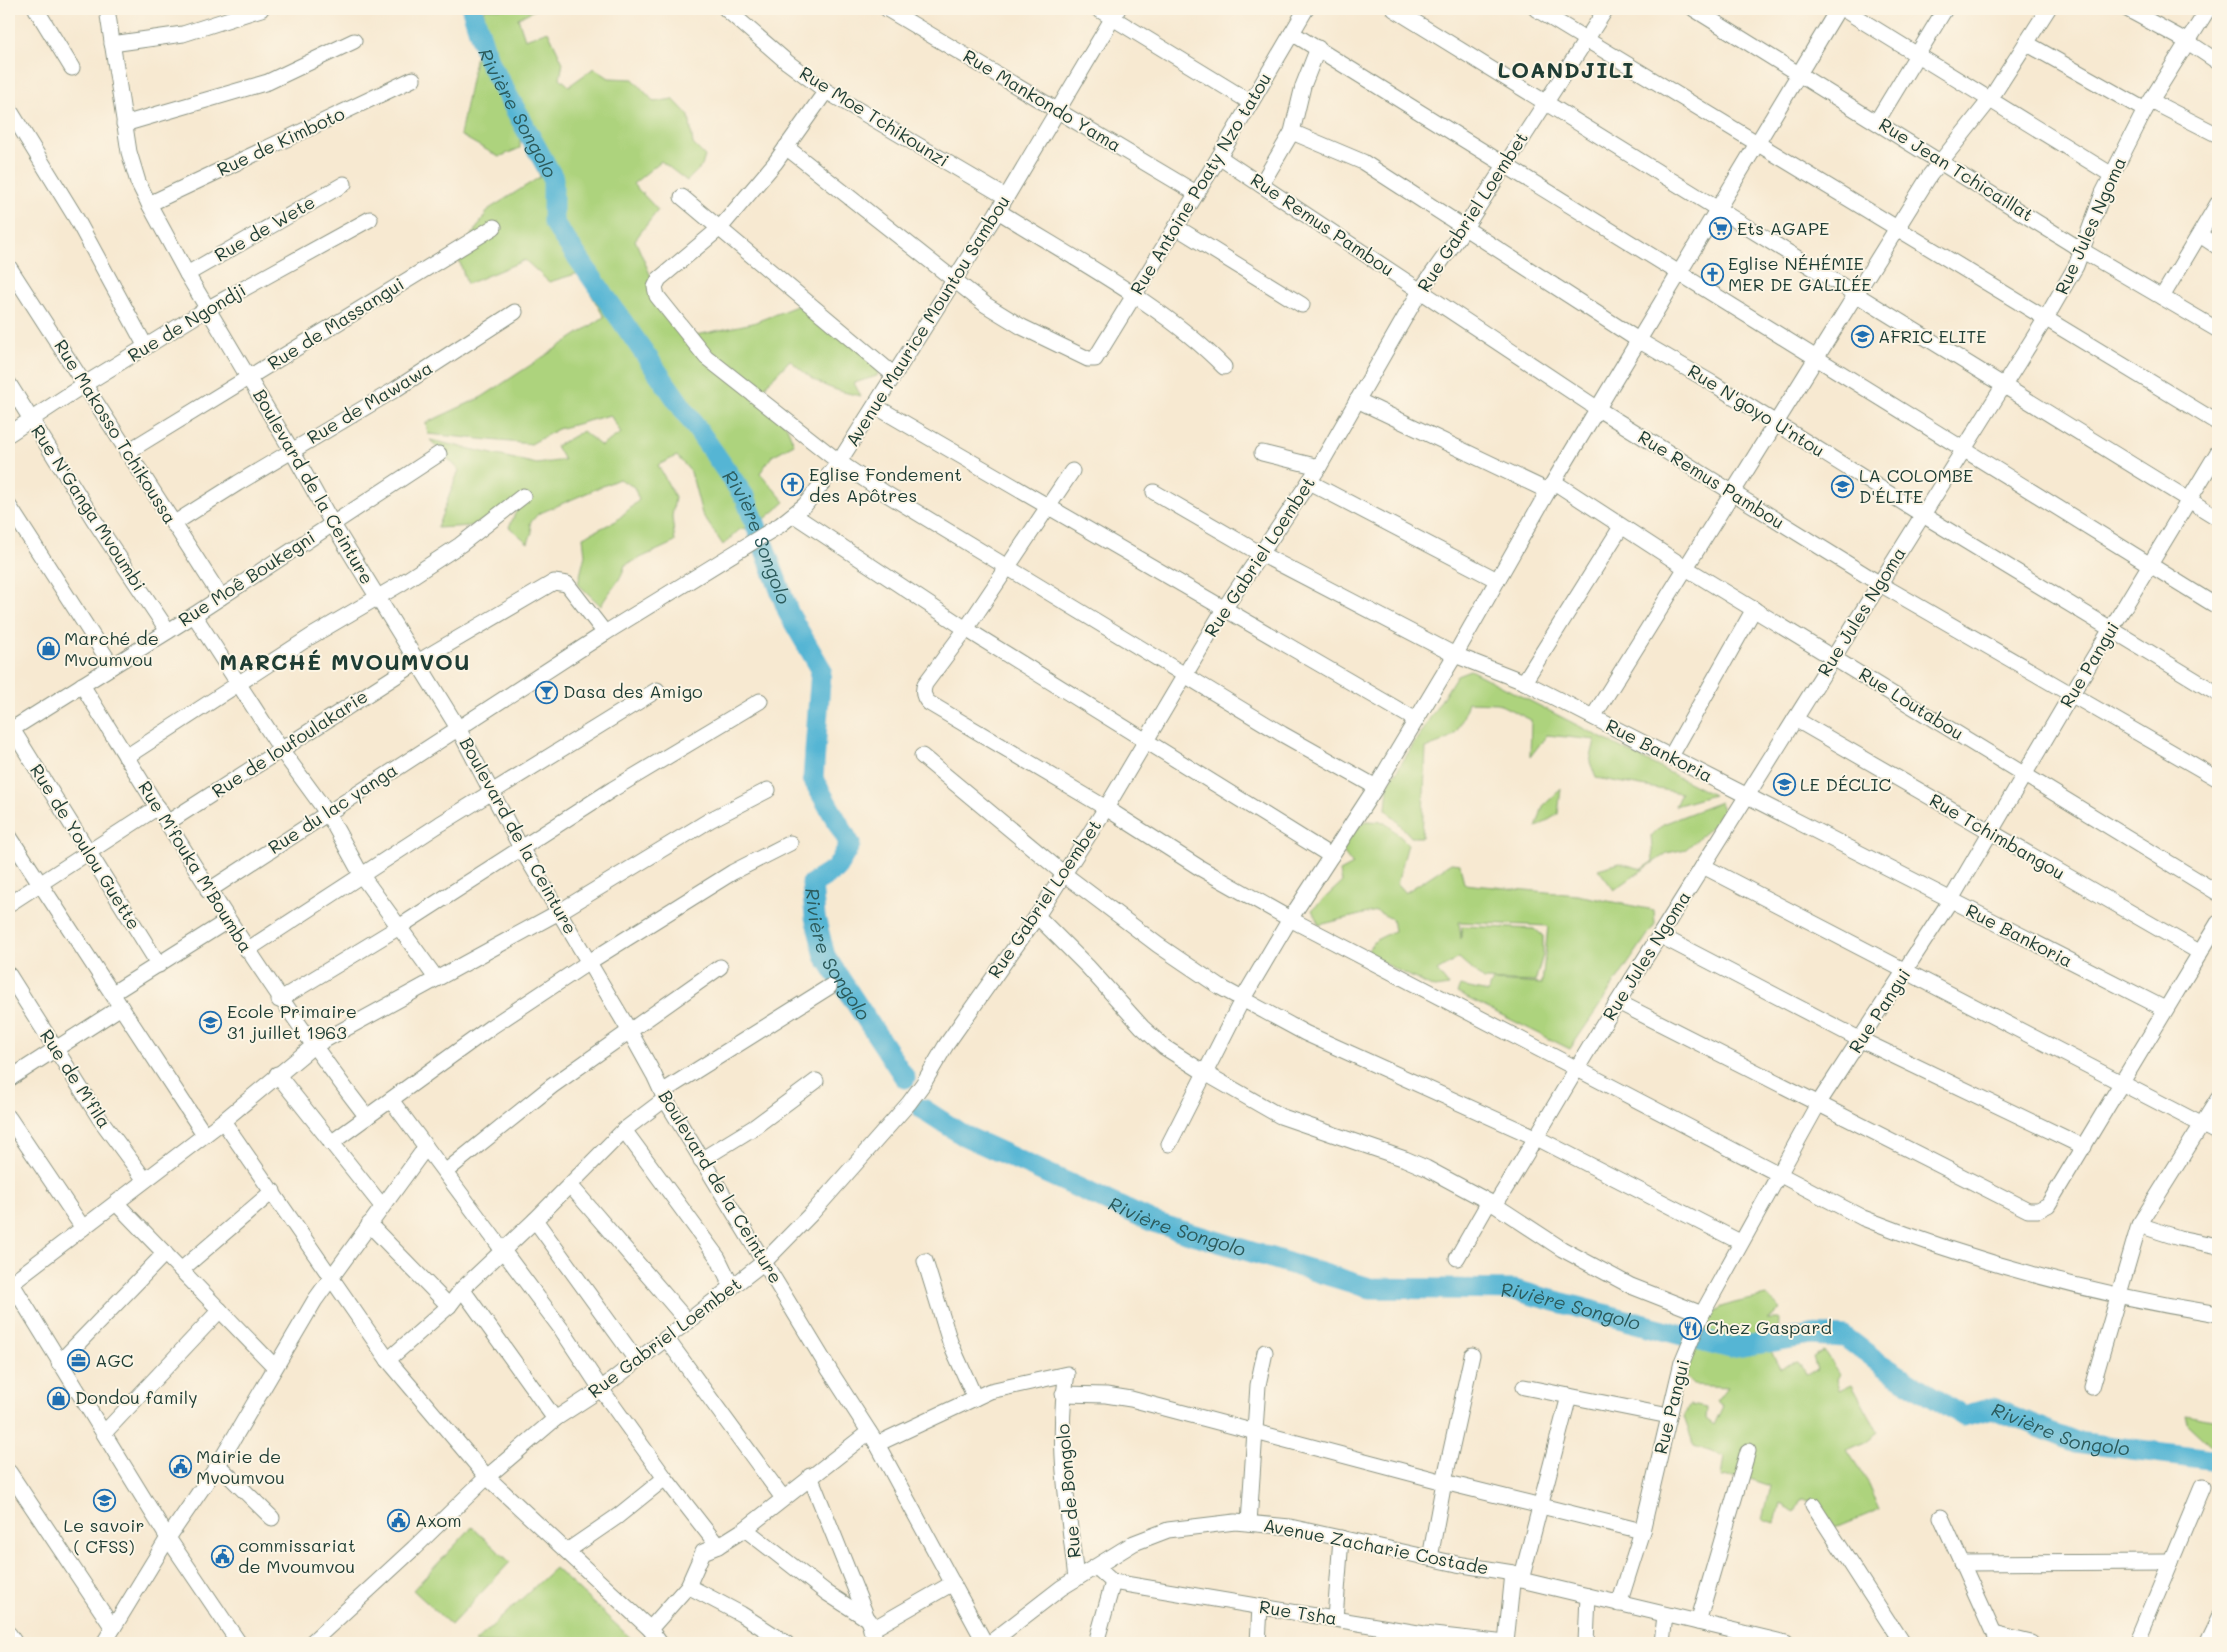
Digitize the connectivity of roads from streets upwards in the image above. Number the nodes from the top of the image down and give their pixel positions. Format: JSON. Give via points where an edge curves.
{"nodes":[{"id":1,"x":36,"y":9,"type":"edge"},
{"id":2,"x":107,"y":9,"type":"edge"},
{"id":3,"x":260,"y":9,"type":"edge"},
{"id":4,"x":726,"y":9,"type":"edge"},
{"id":5,"x":888,"y":9,"type":"edge"},
{"id":6,"x":1098,"y":9,"type":"edge"},
{"id":7,"x":1306,"y":9,"type":"edge"},
{"id":8,"x":1394,"y":9,"type":"edge"},
{"id":9,"x":1536,"y":9,"type":"edge"},
{"id":10,"x":1606,"y":9,"type":"edge"},
{"id":11,"x":1694,"y":9,"type":"edge"},
{"id":12,"x":1838,"y":9,"type":"edge"},
{"id":13,"x":1843,"y":9,"type":"edge"},
{"id":14,"x":1945,"y":9,"type":"edge"},
{"id":15,"x":2048,"y":9,"type":"edge"},
{"id":16,"x":2127,"y":9,"type":"edge"},
{"id":17,"x":2208,"y":9,"type":"edge"},
{"id":18,"x":1115,"y":13,"type":"edge"},
{"id":19,"x":1292,"y":33,"type":"junction"},
{"id":20,"x":1586,"y":39,"type":"junction"},
{"id":21,"x":354,"y":41,"type":"dead end"},
{"id":22,"x":2188,"y":42,"type":"junction"},
{"id":23,"x":2026,"y":43,"type":"junction"},
{"id":24,"x":112,"y":44,"type":"junction"},
{"id":25,"x":1318,"y":48,"type":"junction"},
{"id":26,"x":1917,"y":54,"type":"junction"},
{"id":27,"x":2218,"y":62,"type":"edge"},
{"id":28,"x":72,"y":68,"type":"dead end"},
{"id":29,"x":1798,"y":74,"type":"junction"},
{"id":30,"x":413,"y":79,"type":"dead end"},
{"id":31,"x":826,"y":91,"type":"junction"},
{"id":32,"x":1989,"y":101,"type":"junction"},
{"id":33,"x":1250,"y":102,"type":"junction"},
{"id":34,"x":1544,"y":103,"type":"junction"},
{"id":35,"x":2148,"y":106,"type":"junction"},
{"id":36,"x":9,"y":108,"type":"edge"},
{"id":37,"x":1057,"y":109,"type":"junction"},
{"id":38,"x":1877,"y":121,"type":"junction"},
{"id":39,"x":124,"y":124,"type":"junction"},
{"id":40,"x":1292,"y":132,"type":"junction"},
{"id":41,"x":2218,"y":135,"type":"edge"},
{"id":42,"x":1758,"y":142,"type":"junction"},
{"id":43,"x":786,"y":147,"type":"junction"},
{"id":44,"x":1219,"y":157,"type":"junction"},
{"id":45,"x":1942,"y":161,"type":"junction"},
{"id":46,"x":1504,"y":165,"type":"junction"},
{"id":47,"x":2112,"y":175,"type":"junction"},
{"id":48,"x":344,"y":184,"type":"dead end"},
{"id":49,"x":1262,"y":185,"type":"junction"},
{"id":50,"x":1196,"y":193,"type":"junction"},
{"id":51,"x":682,"y":197,"type":"dead end"},
{"id":52,"x":1006,"y":197,"type":"junction"},
{"id":53,"x":2218,"y":203,"type":"edge"},
{"id":54,"x":149,"y":204,"type":"junction"},
{"id":55,"x":1717,"y":210,"type":"junction"},
{"id":56,"x":998,"y":211,"type":"junction"},
{"id":57,"x":370,"y":219,"type":"dead end"},
{"id":58,"x":494,"y":227,"type":"dead end"},
{"id":59,"x":1176,"y":227,"type":"junction"},
{"id":60,"x":720,"y":228,"type":"junction"},
{"id":61,"x":1897,"y":228,"type":"junction"},
{"id":62,"x":1464,"y":229,"type":"junction"},
{"id":63,"x":2200,"y":236,"type":"junction"},
{"id":64,"x":2218,"y":247,"type":"edge"},
{"id":65,"x":2083,"y":251,"type":"junction"},
{"id":66,"x":9,"y":267,"type":"edge"},
{"id":67,"x":1679,"y":273,"type":"junction"},
{"id":68,"x":187,"y":274,"type":"junction"},
{"id":69,"x":955,"y":279,"type":"junction"},
{"id":70,"x":1420,"y":291,"type":"junction"},
{"id":71,"x":1855,"y":294,"type":"junction"},
{"id":72,"x":1134,"y":296,"type":"junction"},
{"id":73,"x":2162,"y":297,"type":"junction"},
{"id":74,"x":1302,"y":305,"type":"dead end"},
{"id":75,"x":207,"y":309,"type":"junction"},
{"id":76,"x":515,"y":312,"type":"dead end"},
{"id":77,"x":2046,"y":318,"type":"junction"},
{"id":78,"x":2218,"y":330,"type":"edge"},
{"id":79,"x":1638,"y":340,"type":"junction"},
{"id":80,"x":146,"y":347,"type":"junction"},
{"id":81,"x":1815,"y":358,"type":"junction"},
{"id":82,"x":1224,"y":367,"type":"dead end"},
{"id":83,"x":894,"y":375,"type":"junction"},
{"id":84,"x":249,"y":377,"type":"junction"},
{"id":85,"x":9,"y":384,"type":"edge"},
{"id":86,"x":84,"y":384,"type":"junction"},
{"id":87,"x":2004,"y":384,"type":"junction"},
{"id":88,"x":1357,"y":400,"type":"junction"},
{"id":89,"x":875,"y":406,"type":"junction"},
{"id":90,"x":1598,"y":409,"type":"junction"},
{"id":91,"x":32,"y":419,"type":"junction"},
{"id":92,"x":2218,"y":423,"type":"edge"},
{"id":93,"x":1774,"y":424,"type":"junction"},
{"id":94,"x":9,"y":434,"type":"edge"},
{"id":95,"x":1963,"y":450,"type":"junction"},
{"id":96,"x":292,"y":451,"type":"junction"},
{"id":97,"x":127,"y":452,"type":"junction"},
{"id":98,"x":2218,"y":452,"type":"edge"},
{"id":99,"x":1262,"y":453,"type":"dead end"},
{"id":100,"x":439,"y":454,"type":"dead end"},
{"id":101,"x":840,"y":462,"type":"junction"},
{"id":102,"x":1319,"y":467,"type":"junction"},
{"id":103,"x":1072,"y":471,"type":"dead end"},
{"id":104,"x":1310,"y":482,"type":"junction"},
{"id":105,"x":1551,"y":486,"type":"junction"},
{"id":106,"x":1154,"y":492,"type":"dead end"},
{"id":107,"x":1733,"y":493,"type":"junction"},
{"id":108,"x":523,"y":496,"type":"dead end"},
{"id":109,"x":2190,"y":500,"type":"junction"},
{"id":110,"x":9,"y":506,"type":"edge"},
{"id":111,"x":1047,"y":507,"type":"junction"},
{"id":112,"x":794,"y":515,"type":"junction"},
{"id":113,"x":1923,"y":515,"type":"junction"},
{"id":114,"x":2218,"y":518,"type":"edge"},
{"id":115,"x":332,"y":523,"type":"junction"},
{"id":116,"x":173,"y":524,"type":"junction"},
{"id":117,"x":1620,"y":527,"type":"junction"},
{"id":118,"x":1261,"y":554,"type":"junction"},
{"id":119,"x":1007,"y":565,"type":"junction"},
{"id":120,"x":2150,"y":566,"type":"junction"},
{"id":121,"x":1686,"y":568,"type":"junction"},
{"id":122,"x":1497,"y":580,"type":"junction"},
{"id":123,"x":1880,"y":584,"type":"junction"},
{"id":124,"x":376,"y":596,"type":"junction"},
{"id":125,"x":221,"y":597,"type":"junction"},
{"id":126,"x":2218,"y":607,"type":"edge"},
{"id":127,"x":1224,"y":609,"type":"junction"},
{"id":128,"x":1754,"y":609,"type":"junction"},
{"id":129,"x":194,"y":615,"type":"junction"},
{"id":130,"x":966,"y":629,"type":"junction"},
{"id":131,"x":2111,"y":629,"type":"junction"},
{"id":132,"x":168,"y":631,"type":"junction"},
{"id":133,"x":605,"y":633,"type":"junction"},
{"id":134,"x":1455,"y":655,"type":"junction"},
{"id":135,"x":1833,"y":656,"type":"junction"},
{"id":136,"x":416,"y":663,"type":"junction"},
{"id":137,"x":112,"y":666,"type":"junction"},
{"id":138,"x":1185,"y":674,"type":"junction"},
{"id":139,"x":1524,"y":682,"type":"junction"},
{"id":140,"x":240,"y":684,"type":"junction"},
{"id":141,"x":82,"y":685,"type":"junction"},
{"id":142,"x":657,"y":690,"type":"dead end"},
{"id":143,"x":2218,"y":694,"type":"edge"},
{"id":144,"x":2071,"y":695,"type":"junction"},
{"id":145,"x":760,"y":701,"type":"dead end"},
{"id":146,"x":1593,"y":717,"type":"junction"},
{"id":147,"x":1416,"y":720,"type":"junction"},
{"id":148,"x":1795,"y":720,"type":"junction"},
{"id":149,"x":458,"y":728,"type":"junction"},
{"id":150,"x":10,"y":730,"type":"edge"},
{"id":151,"x":1146,"y":739,"type":"junction"},
{"id":152,"x":282,"y":751,"type":"junction"},
{"id":153,"x":922,"y":756,"type":"dead end"},
{"id":154,"x":1671,"y":756,"type":"junction"},
{"id":155,"x":126,"y":757,"type":"junction"},
{"id":156,"x":2024,"y":774,"type":"junction"},
{"id":157,"x":2218,"y":779,"type":"edge"},
{"id":158,"x":1376,"y":787,"type":"junction"},
{"id":159,"x":768,"y":790,"type":"dead end"},
{"id":160,"x":491,"y":794,"type":"junction"},
{"id":161,"x":1747,"y":797,"type":"junction"},
{"id":162,"x":158,"y":807,"type":"junction"},
{"id":163,"x":1106,"y":808,"type":"junction"},
{"id":164,"x":328,"y":814,"type":"junction"},
{"id":165,"x":167,"y":823,"type":"junction"},
{"id":166,"x":1990,"y":833,"type":"junction"},
{"id":167,"x":9,"y":836,"type":"edge"},
{"id":168,"x":790,"y":843,"type":"dead end"},
{"id":169,"x":521,"y":848,"type":"junction"},
{"id":170,"x":90,"y":852,"type":"junction"},
{"id":171,"x":1331,"y":856,"type":"junction"},
{"id":172,"x":1703,"y":866,"type":"junction"},
{"id":173,"x":1064,"y":874,"type":"junction"},
{"id":174,"x":362,"y":876,"type":"junction"},
{"id":175,"x":41,"y":884,"type":"junction"},
{"id":176,"x":208,"y":890,"type":"junction"},
{"id":177,"x":2218,"y":893,"type":"edge"},
{"id":178,"x":1950,"y":900,"type":"junction"},
{"id":179,"x":9,"y":904,"type":"edge"},
{"id":180,"x":559,"y":912,"type":"junction"},
{"id":181,"x":1037,"y":916,"type":"junction"},
{"id":182,"x":1290,"y":920,"type":"junction"},
{"id":183,"x":227,"y":921,"type":"junction"},
{"id":184,"x":2218,"y":923,"type":"edge"},
{"id":185,"x":399,"y":927,"type":"junction"},
{"id":186,"x":1661,"y":936,"type":"junction"},
{"id":187,"x":247,"y":950,"type":"junction"},
{"id":188,"x":2199,"y":952,"type":"junction"},
{"id":189,"x":589,"y":962,"type":"junction"},
{"id":190,"x":159,"y":965,"type":"junction"},
{"id":191,"x":720,"y":967,"type":"dead end"},
{"id":192,"x":1906,"y":971,"type":"junction"},
{"id":193,"x":9,"y":975,"type":"edge"},
{"id":194,"x":436,"y":978,"type":"junction"},
{"id":195,"x":829,"y":987,"type":"dead end"},
{"id":196,"x":113,"y":993,"type":"junction"},
{"id":197,"x":280,"y":1000,"type":"junction"},
{"id":198,"x":1242,"y":1000,"type":"junction"},
{"id":199,"x":1618,"y":1002,"type":"junction"},
{"id":200,"x":121,"y":1007,"type":"junction"},
{"id":201,"x":2165,"y":1009,"type":"junction"},
{"id":202,"x":629,"y":1030,"type":"junction"},
{"id":203,"x":1861,"y":1040,"type":"junction"},
{"id":204,"x":312,"y":1046,"type":"junction"},
{"id":205,"x":55,"y":1050,"type":"junction"},
{"id":206,"x":1576,"y":1070,"type":"junction"},
{"id":207,"x":1205,"y":1073,"type":"junction"},
{"id":208,"x":277,"y":1074,"type":"junction"},
{"id":209,"x":9,"y":1079,"type":"edge"},
{"id":210,"x":816,"y":1081,"type":"dead end"},
{"id":211,"x":2121,"y":1081,"type":"junction"},
{"id":212,"x":663,"y":1096,"type":"junction"},
{"id":213,"x":2218,"y":1099,"type":"edge"},
{"id":214,"x":392,"y":1100,"type":"junction"},
{"id":215,"x":1818,"y":1104,"type":"junction"},
{"id":216,"x":367,"y":1117,"type":"junction"},
{"id":217,"x":9,"y":1118,"type":"edge"},
{"id":218,"x":223,"y":1121,"type":"junction"},
{"id":219,"x":2202,"y":1124,"type":"junction"},
{"id":220,"x":624,"y":1130,"type":"junction"},
{"id":221,"x":2218,"y":1133,"type":"edge"},
{"id":222,"x":204,"y":1134,"type":"junction"},
{"id":223,"x":1537,"y":1138,"type":"junction"},
{"id":224,"x":331,"y":1143,"type":"junction"},
{"id":225,"x":1169,"y":1144,"type":"dead end"},
{"id":226,"x":426,"y":1147,"type":"junction"},
{"id":227,"x":2084,"y":1147,"type":"junction"},
{"id":228,"x":701,"y":1160,"type":"junction"},
{"id":229,"x":444,"y":1172,"type":"junction"},
{"id":230,"x":1778,"y":1174,"type":"junction"},
{"id":231,"x":144,"y":1180,"type":"junction"},
{"id":232,"x":570,"y":1185,"type":"junction"},
{"id":233,"x":273,"y":1191,"type":"junction"},
{"id":234,"x":116,"y":1203,"type":"junction"},
{"id":235,"x":1492,"y":1203,"type":"junction"},
{"id":236,"x":382,"y":1206,"type":"junction"},
{"id":237,"x":535,"y":1220,"type":"junction"},
{"id":238,"x":369,"y":1224,"type":"junction"},
{"id":239,"x":2139,"y":1225,"type":"junction"},
{"id":240,"x":83,"y":1228,"type":"junction"},
{"id":241,"x":1740,"y":1242,"type":"junction"},
{"id":242,"x":2218,"y":1246,"type":"edge"},
{"id":243,"x":501,"y":1250,"type":"junction"},
{"id":244,"x":165,"y":1253,"type":"junction"},
{"id":245,"x":1457,"y":1258,"type":"dead end"},
{"id":246,"x":925,"y":1261,"type":"dead end"},
{"id":247,"x":764,"y":1262,"type":"junction"},
{"id":248,"x":181,"y":1270,"type":"junction"},
{"id":249,"x":331,"y":1277,"type":"junction"},
{"id":250,"x":10,"y":1281,"type":"edge"},
{"id":251,"x":732,"y":1287,"type":"junction"},
{"id":252,"x":462,"y":1289,"type":"junction"},
{"id":253,"x":2120,"y":1294,"type":"junction"},
{"id":254,"x":449,"y":1306,"type":"junction"},
{"id":255,"x":220,"y":1310,"type":"junction"},
{"id":256,"x":2218,"y":1314,"type":"edge"},
{"id":257,"x":1699,"y":1320,"type":"junction"},
{"id":258,"x":688,"y":1322,"type":"junction"},
{"id":259,"x":666,"y":1338,"type":"junction"},
{"id":260,"x":1265,"y":1352,"type":"dead end"},
{"id":261,"x":1472,"y":1355,"type":"dead end"},
{"id":262,"x":388,"y":1360,"type":"junction"},
{"id":263,"x":637,"y":1361,"type":"junction"},
{"id":264,"x":60,"y":1363,"type":"junction"},
{"id":265,"x":275,"y":1367,"type":"junction"},
{"id":266,"x":1524,"y":1387,"type":"dead end"},
{"id":267,"x":2092,"y":1387,"type":"dead end"},
{"id":268,"x":601,"y":1389,"type":"junction"},
{"id":269,"x":1063,"y":1394,"type":"junction"},
{"id":270,"x":1568,"y":1396,"type":"junction"},
{"id":271,"x":976,"y":1398,"type":"junction"},
{"id":272,"x":1669,"y":1416,"type":"junction"},
{"id":273,"x":555,"y":1419,"type":"junction"},
{"id":274,"x":1256,"y":1432,"type":"junction"},
{"id":275,"x":104,"y":1433,"type":"junction"},
{"id":276,"x":873,"y":1438,"type":"junction"},
{"id":277,"x":1748,"y":1450,"type":"dead end"},
{"id":278,"x":218,"y":1465,"type":"junction"},
{"id":279,"x":9,"y":1472,"type":"edge"},
{"id":280,"x":810,"y":1476,"type":"junction"},
{"id":281,"x":487,"y":1477,"type":"junction"},
{"id":282,"x":665,"y":1478,"type":"junction"},
{"id":283,"x":1444,"y":1482,"type":"junction"},
{"id":284,"x":2202,"y":1487,"type":"dead end"},
{"id":285,"x":783,"y":1498,"type":"junction"},
{"id":286,"x":1540,"y":1505,"type":"junction"},
{"id":287,"x":1813,"y":1505,"type":"dead end"},
{"id":288,"x":1941,"y":1516,"type":"dead end"},
{"id":289,"x":272,"y":1518,"type":"dead end"},
{"id":290,"x":1249,"y":1523,"type":"junction"},
{"id":291,"x":745,"y":1529,"type":"junction"},
{"id":292,"x":1642,"y":1531,"type":"junction"},
{"id":293,"x":168,"y":1538,"type":"junction"},
{"id":294,"x":1341,"y":1538,"type":"junction"},
{"id":295,"x":718,"y":1546,"type":"junction"},
{"id":296,"x":567,"y":1551,"type":"junction"},
{"id":297,"x":1430,"y":1558,"type":"junction"},
{"id":298,"x":2171,"y":1562,"type":"junction"},
{"id":299,"x":1961,"y":1563,"type":"junction"},
{"id":300,"x":1096,"y":1567,"type":"junction"},
{"id":301,"x":1517,"y":1576,"type":"junction"},
{"id":302,"x":1076,"y":1579,"type":"junction"},
{"id":303,"x":1113,"y":1582,"type":"junction"},
{"id":304,"x":953,"y":1583,"type":"junction"},
{"id":305,"x":688,"y":1586,"type":"junction"},
{"id":306,"x":1588,"y":1596,"type":"junction"},
{"id":307,"x":1619,"y":1604,"type":"junction"},
{"id":308,"x":1260,"y":1607,"type":"junction"},
{"id":309,"x":1665,"y":1615,"type":"junction"},
{"id":310,"x":2218,"y":1618,"type":"edge"},
{"id":311,"x":1334,"y":1619,"type":"junction"},
{"id":312,"x":1698,"y":1622,"type":"junction"},
{"id":313,"x":113,"y":1628,"type":"junction"},
{"id":314,"x":650,"y":1630,"type":"junction"},
{"id":315,"x":872,"y":1631,"type":"edge"},
{"id":316,"x":9,"y":1634,"type":"edge"},
{"id":317,"x":1996,"y":1638,"type":"edge"},
{"id":318,"x":1424,"y":1639,"type":"edge"},
{"id":319,"x":15,"y":1643,"type":"edge"},
{"id":320,"x":104,"y":1643,"type":"edge"},
{"id":321,"x":240,"y":1643,"type":"edge"},
{"id":322,"x":311,"y":1643,"type":"edge"},
{"id":323,"x":660,"y":1643,"type":"edge"},
{"id":324,"x":786,"y":1643,"type":"edge"},
{"id":325,"x":985,"y":1643,"type":"edge"},
{"id":326,"x":990,"y":1643,"type":"edge"},
{"id":327,"x":1096,"y":1643,"type":"edge"},
{"id":328,"x":1258,"y":1643,"type":"edge"},
{"id":329,"x":1506,"y":1643,"type":"edge"},
{"id":330,"x":1586,"y":1643,"type":"edge"},
{"id":331,"x":1662,"y":1643,"type":"edge"},
{"id":332,"x":1786,"y":1643,"type":"edge"},
{"id":333,"x":1902,"y":1643,"type":"edge"},
{"id":334,"x":2031,"y":1643,"type":"edge"},
{"id":335,"x":2137,"y":1643,"type":"edge"},
{"id":336,"x":2206,"y":1643,"type":"edge"}],
"edges":[{"from":1,"to":28,"type":"street"},
{"from":2,"to":24,"type":"street","name":"Boulevard de la Ceinture"},
{"from":3,"to":24,"type":"street","via":[[183,34]]},
{"from":4,"to":31,"type":"street","name":"Rue Moe Tchikounzi","via":[[786,62]]},
{"from":5,"to":37,"type":"street","name":"Rue Mankondo Yama"},
{"from":6,"to":18,"type":"street"},
{"from":7,"to":19,"type":"street","name":"Rue Antoine Poaty Nzo tatou"},
{"from":8,"to":34,"type":"street"},
{"from":9,"to":20,"type":"street"},
{"from":10,"to":20,"type":"street","name":"Rue Gabriel Loembet"},
{"from":11,"to":29,"type":"street","name":"Rue Jean Tchicaillat"},
{"from":12,"to":29,"type":"street"},
{"from":13,"to":26,"type":"street"},
{"from":14,"to":26,"type":"street"},
{"from":15,"to":23,"type":"street"},
{"from":16,"to":22,"type":"street"},
{"from":17,"to":22,"type":"street","name":"Rue Jules Ngoma"},
{"from":18,"to":33,"type":"street"},
{"from":18,"to":37,"type":"street","name":"Avenue Maurice Mountou Sambou"},
{"from":19,"to":25,"type":"street"},
{"from":19,"to":33,"type":"street","name":"Rue Antoine Poaty Nzo tatou"},
{"from":20,"to":34,"type":"street","name":"Rue Gabriel Loembet"},
{"from":20,"to":42,"type":"street"},
{"from":21,"to":39,"type":"street","via":[[268,82]]},
{"from":22,"to":27,"type":"street"},
{"from":22,"to":35,"type":"street","name":"Rue Jules Ngoma"},
{"from":23,"to":32,"type":"street"},
{"from":23,"to":35,"type":"street"},
{"from":24,"to":39,"type":"street","name":"Boulevard de la Ceinture"},
{"from":25,"to":40,"type":"street","via":[[1303,86]]},
{"from":25,"to":46,"type":"street"},
{"from":26,"to":32,"type":"street"},
{"from":26,"to":38,"type":"street"},
{"from":29,"to":38,"type":"street","name":"Rue Jean Tchicaillat"},
{"from":29,"to":42,"type":"street"},
{"from":30,"to":54,"type":"street","name":"Rue de Kimboto"},
{"from":31,"to":43,"type":"street"},
{"from":31,"to":52,"type":"street","name":"Rue Moe Tchikounzi"},
{"from":32,"to":45,"type":"street"},
{"from":32,"to":47,"type":"street"},
{"from":33,"to":44,"type":"street","name":"Rue Antoine Poaty Nzo tatou"},
{"from":34,"to":46,"type":"street","name":"Rue Gabriel Loembet"},
{"from":34,"to":55,"type":"street"},
{"from":35,"to":41,"type":"street"},
{"from":35,"to":47,"type":"street","name":"Rue Jules Ngoma"},
{"from":36,"to":80,"type":"street","via":[[76,218]]},
{"from":37,"to":50,"type":"street","name":"Rue Mankondo Yama"},
{"from":37,"to":52,"type":"street","name":"Avenue Maurice Mountou Sambou"},
{"from":38,"to":45,"type":"street","name":"Rue Jean Tchicaillat"},
{"from":39,"to":54,"type":"street","name":"Boulevard de la Ceinture","via":[[138,182]]},
{"from":40,"to":49,"type":"street"},
{"from":40,"to":62,"type":"street","name":"Rue N'goyo U'ntou","via":[[1363,162]]},
{"from":42,"to":55,"type":"street"},
{"from":42,"to":61,"type":"street"},
{"from":43,"to":60,"type":"street"},
{"from":43,"to":69,"type":"street"},
{"from":44,"to":49,"type":"street","name":"Rue Remus Pambou"},
{"from":44,"to":50,"type":"street","name":"Rue Antoine Poaty Nzo tatou"},
{"from":45,"to":61,"type":"street"},
{"from":45,"to":65,"type":"street","name":"Rue Jean Tchicaillat"},
{"from":46,"to":62,"type":"street","name":"Rue Gabriel Loembet"},
{"from":46,"to":67,"type":"street"},
{"from":47,"to":65,"type":"street","name":"Rue Jules Ngoma"},
{"from":48,"to":68,"type":"street","name":"Rue de Wete"},
{"from":49,"to":70,"type":"street","name":"Rue Remus Pambou"},
{"from":50,"to":59,"type":"street","name":"Rue Antoine Poaty Nzo tatou"},
{"from":51,"to":60,"type":"street"},
{"from":52,"to":56,"type":"street","name":"Avenue Maurice Mountou Sambou"},
{"from":53,"to":63,"type":"street"},
{"from":54,"to":68,"type":"street","name":"Boulevard de la Ceinture"},
{"from":55,"to":67,"type":"street"},
{"from":55,"to":71,"type":"street"},
{"from":56,"to":69,"type":"street","name":"Avenue Maurice Mountou Sambou"},
{"from":56,"to":72,"type":"street"},
{"from":57,"to":75,"type":"street","name":"Rue de Ngondji"},
{"from":58,"to":84,"type":"street","name":"Rue de Massangui"},
{"from":59,"to":72,"type":"street","name":"Rue Antoine Poaty Nzo tatou"},
{"from":59,"to":74,"type":"street"},
{"from":60,"to":83,"type":"street"},
{"from":60,"to":101,"type":"street","via":[[659,279],[655,287],[657,296],[706,357]]},
{"from":61,"to":71,"type":"street"},
{"from":61,"to":77,"type":"street"},
{"from":62,"to":70,"type":"street","name":"Rue Gabriel Loembet"},
{"from":62,"to":79,"type":"street","name":"Rue N'goyo U'ntou"},
{"from":63,"to":64,"type":"street"},
{"from":63,"to":73,"type":"street"},
{"from":65,"to":73,"type":"street","name":"Rue Jean Tchicaillat"},
{"from":65,"to":77,"type":"street","name":"Rue Jules Ngoma"},
{"from":66,"to":86,"type":"street","name":"Rue Makosso Tchikoussa"},
{"from":67,"to":79,"type":"street"},
{"from":67,"to":81,"type":"street"},
{"from":68,"to":75,"type":"street","name":"Boulevard de la Ceinture"},
{"from":69,"to":72,"type":"street","name":"Rue Antoine Poaty Nzo tatou","via":[[986,305],[1022,327],[1088,359],[1095,359]]},
{"from":69,"to":83,"type":"street","name":"Avenue Maurice Mountou Sambou"},
{"from":70,"to":88,"type":"street","name":"Rue Gabriel Loembet"},
{"from":70,"to":90,"type":"street","name":"Rue Remus Pambou"},
{"from":71,"to":81,"type":"street"},
{"from":71,"to":87,"type":"street"},
{"from":72,"to":82,"type":"street","via":[[1204,347]]},
{"from":73,"to":78,"type":"street","name":"Rue Jean Tchicaillat"},
{"from":75,"to":80,"type":"street","name":"Rue de Ngondji"},
{"from":75,"to":84,"type":"street","name":"Boulevard de la Ceinture"},
{"from":76,"to":96,"type":"street","name":"Rue de Mawawa"},
{"from":77,"to":87,"type":"street","name":"Rue Jules Ngoma"},
{"from":77,"to":92,"type":"street"},
{"from":79,"to":90,"type":"street"},
{"from":79,"to":93,"type":"street","name":"Rue N'goyo U'ntou"},
{"from":80,"to":86,"type":"street","name":"Rue de Ngondji"},
{"from":81,"to":93,"type":"street"},
{"from":81,"to":95,"type":"street"},
{"from":83,"to":89,"type":"street","name":"Avenue Maurice Mountou Sambou"},
{"from":84,"to":96,"type":"street","name":"Boulevard de la Ceinture"},
{"from":84,"to":97,"type":"street","name":"Rue de Massangui"},
{"from":85,"to":91,"type":"street","name":"Rue N'Ganga Mvoumbi"},
{"from":86,"to":91,"type":"street","name":"Rue de Ngondji"},
{"from":86,"to":97,"type":"street","name":"Rue Makosso Tchikoussa"},
{"from":87,"to":95,"type":"street","name":"Rue Jules Ngoma"},
{"from":87,"to":109,"type":"street"},
{"from":88,"to":102,"type":"street","name":"Rue Gabriel Loembet"},
{"from":88,"to":105,"type":"street","name":"Rue Loutabou"},
{"from":89,"to":101,"type":"street","name":"Avenue Maurice Mountou Sambou"},
{"from":89,"to":111,"type":"street"},
{"from":90,"to":105,"type":"street"},
{"from":90,"to":107,"type":"street","name":"Rue Remus Pambou"},
{"from":91,"to":94,"type":"street","name":"Rue de Ngondji"},
{"from":91,"to":132,"type":"street","name":"Rue N'Ganga Mvoumbi"},
{"from":93,"to":107,"type":"street"},
{"from":93,"to":113,"type":"street","name":"Rue N'goyo U'ntou"},
{"from":95,"to":113,"type":"street","name":"Rue Jules Ngoma"},
{"from":95,"to":120,"type":"street"},
{"from":96,"to":115,"type":"street","name":"Boulevard de la Ceinture"},
{"from":96,"to":116,"type":"street","name":"Rue de Mawawa"},
{"from":97,"to":116,"type":"street","name":"Rue Makosso Tchikoussa"},
{"from":98,"to":109,"type":"street","name":"Rue Pangui"},
{"from":99,"to":102,"type":"street"},
{"from":100,"to":115,"type":"street","name":"Rue Moê Boukegni"},
{"from":101,"to":112,"type":"street","name":"Avenue Maurice Mountou Sambou","via":[[806,505]]},
{"from":101,"to":119,"type":"street","via":[[922,518]]},
{"from":102,"to":104,"type":"street","name":"Rue Gabriel Loembet"},
{"from":103,"to":111,"type":"street"},
{"from":104,"to":118,"type":"street","name":"Rue Gabriel Loembet"},
{"from":104,"to":122,"type":"street"},
{"from":105,"to":117,"type":"street","name":"Rue Loutabou"},
{"from":105,"to":122,"type":"street"},
{"from":106,"to":118,"type":"street","name":"Rue Bankoria"},
{"from":107,"to":121,"type":"street"},
{"from":107,"to":123,"type":"street","name":"Rue Remus Pambou"},
{"from":108,"to":124,"type":"street","via":[[460,544],[402,583]]},
{"from":109,"to":114,"type":"street"},
{"from":109,"to":120,"type":"street","name":"Rue Pangui"},
{"from":110,"to":137,"type":"street"},
{"from":111,"to":119,"type":"street"},
{"from":111,"to":127,"type":"street"},
{"from":112,"to":130,"type":"street"},
{"from":112,"to":133,"type":"street","name":"Avenue Maurice Mountou Sambou"},
{"from":113,"to":123,"type":"street","name":"Rue Jules Ngoma"},
{"from":113,"to":131,"type":"street","name":"Rue N'goyo U'ntou"},
{"from":115,"to":124,"type":"street","name":"Boulevard de la Ceinture"},
{"from":115,"to":125,"type":"street","name":"Rue Moê Boukegni"},
{"from":116,"to":125,"type":"street","name":"Rue Makosso Tchikoussa"},
{"from":117,"to":121,"type":"street","name":"Rue Loutabou"},
{"from":117,"to":139,"type":"street"},
{"from":118,"to":127,"type":"street","name":"Rue Gabriel Loembet"},
{"from":118,"to":134,"type":"street","name":"Rue Bankoria"},
{"from":119,"to":130,"type":"street"},
{"from":119,"to":138,"type":"street"},
{"from":120,"to":126,"type":"street"},
{"from":120,"to":131,"type":"street","name":"Rue Pangui"},
{"from":121,"to":128,"type":"street","name":"Rue Loutabou"},
{"from":121,"to":146,"type":"street"},
{"from":122,"to":134,"type":"street"},
{"from":123,"to":135,"type":"street","name":"Rue Jules Ngoma"},
{"from":123,"to":144,"type":"street","name":"Rue Remus Pambou"},
{"from":124,"to":136,"type":"street","name":"Boulevard de la Ceinture"},
{"from":124,"to":140,"type":"street"},
{"from":125,"to":129,"type":"street","name":"Rue Moê Boukegni"},
{"from":127,"to":138,"type":"street","name":"Rue Gabriel Loembet"},
{"from":127,"to":147,"type":"street"},
{"from":128,"to":135,"type":"street","name":"Rue Loutabou"},
{"from":128,"to":154,"type":"street"},
{"from":129,"to":132,"type":"street","name":"Rue Moê Boukegni"},
{"from":129,"to":140,"type":"street"},
{"from":130,"to":151,"type":"street"},
{"from":130,"to":163,"type":"street","via":[[926,684],[924,698]]},
{"from":131,"to":143,"type":"street","name":"Rue N'goyo U'ntou"},
{"from":131,"to":144,"type":"street","name":"Rue Pangui"},
{"from":132,"to":137,"type":"street","name":"Rue Moê Boukegni"},
{"from":133,"to":136,"type":"street","name":"Rue de loufoulakarie","via":[[567,584],[554,582]]},
{"from":133,"to":149,"type":"street","name":"Avenue Maurice Mountou Sambou"},
{"from":134,"to":139,"type":"street","name":"Rue Bankoria"},
{"from":134,"to":147,"type":"street"},
{"from":135,"to":148,"type":"street","name":"Rue Jules Ngoma"},
{"from":135,"to":156,"type":"street","name":"Rue Loutabou"},
{"from":136,"to":149,"type":"street","name":"Boulevard de la Ceinture"},
{"from":136,"to":152,"type":"street","name":"Rue de loufoulakarie"},
{"from":137,"to":141,"type":"street","name":"Rue Moê Boukegni"},
{"from":138,"to":151,"type":"street","name":"Rue Gabriel Loembet"},
{"from":138,"to":158,"type":"street"},
{"from":139,"to":146,"type":"street","name":"Rue Bankoria"},
{"from":140,"to":152,"type":"street"},
{"from":140,"to":155,"type":"street"},
{"from":141,"to":150,"type":"street","name":"Rue Moê Boukegni"},
{"from":141,"to":155,"type":"street","name":"Rue M'fouka M'Boumba"},
{"from":142,"to":160,"type":"street"},
{"from":144,"to":156,"type":"street","name":"Rue Pangui"},
{"from":144,"to":157,"type":"street","name":"Rue Remus Pambou"},
{"from":145,"to":169,"type":"street"},
{"from":146,"to":154,"type":"street","name":"Rue Bankoria"},
{"from":147,"to":158,"type":"street"},
{"from":148,"to":161,"type":"street","name":"Rue Jules Ngoma"},
{"from":148,"to":166,"type":"street","name":"Rue Tchimbangou"},
{"from":149,"to":160,"type":"street","name":"Boulevard de la Ceinture"},
{"from":149,"to":164,"type":"street","name":"Rue du lac yanga"},
{"from":150,"to":170,"type":"street","name":"Rue de Youlou Guette"},
{"from":151,"to":163,"type":"street","name":"Rue Gabriel Loembet"},
{"from":151,"to":171,"type":"street"},
{"from":152,"to":164,"type":"street"},
{"from":152,"to":165,"type":"street","name":"Rue de loufoulakarie"},
{"from":153,"to":173,"type":"street"},
{"from":154,"to":161,"type":"street","name":"Rue Bankoria"},
{"from":155,"to":162,"type":"street","name":"Rue M'fouka M'Boumba"},
{"from":156,"to":166,"type":"street","name":"Rue Pangui"},
{"from":156,"to":177,"type":"street","name":"Rue Loutabou"},
{"from":158,"to":171,"type":"street"},
{"from":159,"to":180,"type":"street","via":[[710,820]]},
{"from":160,"to":169,"type":"street","name":"Boulevard de la Ceinture"},
{"from":160,"to":174,"type":"street"},
{"from":161,"to":172,"type":"street","name":"Rue Jules Ngoma"},
{"from":161,"to":178,"type":"street","name":"Rue Bankoria"},
{"from":162,"to":165,"type":"street","name":"Rue M'fouka M'Boumba"},
{"from":162,"to":170,"type":"street"},
{"from":163,"to":173,"type":"street","name":"Rue Gabriel Loembet"},
{"from":163,"to":182,"type":"street"},
{"from":164,"to":174,"type":"street"},
{"from":164,"to":176,"type":"street","name":"Rue du lac yanga"},
{"from":165,"to":176,"type":"street","name":"Rue M'fouka M'Boumba"},
{"from":166,"to":178,"type":"street","name":"Rue Pangui"},
{"from":166,"to":188,"type":"street","name":"Rue Tchimbangou"},
{"from":167,"to":175,"type":"street"},
{"from":168,"to":189,"type":"street","via":[[733,872]]},
{"from":169,"to":180,"type":"street","name":"Boulevard de la Ceinture"},
{"from":169,"to":185,"type":"street"},
{"from":170,"to":175,"type":"street"},
{"from":170,"to":190,"type":"street","name":"Rue de Youlou Guette"},
{"from":171,"to":182,"type":"street"},
{"from":172,"to":186,"type":"street","name":"Rue Jules Ngoma"},
{"from":172,"to":192,"type":"street"},
{"from":173,"to":181,"type":"street","name":"Rue Gabriel Loembet"},
{"from":173,"to":198,"type":"street","via":[[1158,945]]},
{"from":174,"to":185,"type":"street"},
{"from":174,"to":187,"type":"street"},
{"from":175,"to":179,"type":"street"},
{"from":175,"to":196,"type":"street"},
{"from":176,"to":183,"type":"street","name":"Rue M'fouka M'Boumba"},
{"from":178,"to":192,"type":"street","name":"Rue Pangui"},
{"from":178,"to":201,"type":"street","name":"Rue Bankoria"},
{"from":180,"to":189,"type":"street","name":"Boulevard de la Ceinture"},
{"from":180,"to":194,"type":"street"},
{"from":181,"to":207,"type":"street","via":[[1142,1027],[1164,1047]]},
{"from":181,"to":247,"type":"street","name":"Rue Gabriel Loembet","via":[[946,1045],[924,1084],[812,1213]]},
{"from":182,"to":198,"type":"street"},
{"from":182,"to":206,"type":"street"},
{"from":183,"to":187,"type":"street","name":"Rue M'fouka M'Boumba"},
{"from":183,"to":190,"type":"street"},
{"from":184,"to":188,"type":"street"},
{"from":185,"to":194,"type":"street"},
{"from":185,"to":197,"type":"street"},
{"from":186,"to":199,"type":"street","name":"Rue Jules Ngoma"},
{"from":186,"to":203,"type":"street"},
{"from":187,"to":197,"type":"street","name":"Rue M'fouka M'Boumba"},
{"from":188,"to":201,"type":"street"},
{"from":189,"to":202,"type":"street","name":"Boulevard de la Ceinture"},
{"from":189,"to":214,"type":"street"},
{"from":190,"to":196,"type":"street"},
{"from":191,"to":202,"type":"street"},
{"from":192,"to":203,"type":"street","name":"Rue Pangui"},
{"from":192,"to":211,"type":"street"},
{"from":193,"to":205,"type":"street","name":"Rue de M'fila"},
{"from":194,"to":204,"type":"street"},
{"from":195,"to":212,"type":"street"},
{"from":196,"to":200,"type":"street"},
{"from":197,"to":204,"type":"street","name":"Rue M'fouka M'Boumba"},
{"from":198,"to":207,"type":"street"},
{"from":198,"to":223,"type":"street","via":[[1305,1033]]},
{"from":199,"to":206,"type":"street","name":"Rue Jules Ngoma"},
{"from":199,"to":215,"type":"street"},
{"from":200,"to":205,"type":"street"},
{"from":200,"to":222,"type":"street"},
{"from":201,"to":211,"type":"street"},
{"from":202,"to":212,"type":"street","name":"Boulevard de la Ceinture"},
{"from":202,"to":229,"type":"street"},
{"from":203,"to":215,"type":"street","name":"Rue Pangui"},
{"from":203,"to":227,"type":"street"},
{"from":204,"to":208,"type":"street"},
{"from":204,"to":216,"type":"street","name":"Rue M'fouka M'Boumba"},
{"from":205,"to":209,"type":"street"},
{"from":205,"to":231,"type":"street","name":"Rue de M'fila"},
{"from":206,"to":223,"type":"street","name":"Rue Jules Ngoma"},
{"from":206,"to":230,"type":"street"},
{"from":207,"to":225,"type":"street"},
{"from":207,"to":235,"type":"street","via":[[1280,1116],[1406,1159]]},
{"from":208,"to":218,"type":"street"},
{"from":208,"to":224,"type":"street"},
{"from":210,"to":228,"type":"street","via":[[753,1128]]},
{"from":211,"to":219,"type":"street"},
{"from":211,"to":227,"type":"street"},
{"from":212,"to":220,"type":"street"},
{"from":212,"to":228,"type":"street","name":"Boulevard de la Ceinture"},
{"from":213,"to":219,"type":"street"},
{"from":214,"to":216,"type":"street"},
{"from":214,"to":226,"type":"street"},
{"from":215,"to":227,"type":"street","via":[[2028,1210],[2048,1205]]},
{"from":215,"to":230,"type":"street","name":"Rue Pangui"},
{"from":216,"to":224,"type":"street"},
{"from":217,"to":240,"type":"street"},
{"from":218,"to":222,"type":"street"},
{"from":218,"to":233,"type":"street"},
{"from":219,"to":221,"type":"street"},
{"from":219,"to":239,"type":"street"},
{"from":220,"to":232,"type":"street"},
{"from":220,"to":251,"type":"street","via":[[718,1258]]},
{"from":222,"to":231,"type":"street"},
{"from":223,"to":235,"type":"street","name":"Rue Jules Ngoma"},
{"from":223,"to":241,"type":"street"},
{"from":224,"to":236,"type":"street"},
{"from":226,"to":229,"type":"street"},
{"from":226,"to":236,"type":"street"},
{"from":228,"to":247,"type":"street","name":"Boulevard de la Ceinture"},
{"from":229,"to":243,"type":"street"},
{"from":230,"to":241,"type":"street","name":"Rue Pangui"},
{"from":230,"to":253,"type":"street","via":[[1863,1218],[1924,1242],[2027,1273]]},
{"from":231,"to":234,"type":"street"},
{"from":232,"to":237,"type":"street"},
{"from":232,"to":258,"type":"street"},
{"from":233,"to":248,"type":"street"},
{"from":233,"to":249,"type":"street"},
{"from":234,"to":240,"type":"street"},
{"from":234,"to":244,"type":"street"},
{"from":235,"to":245,"type":"street","name":"Rue Jules Ngoma"},
{"from":235,"to":257,"type":"street","via":[[1562,1249]]},
{"from":236,"to":238,"type":"street"},
{"from":237,"to":243,"type":"street"},
{"from":237,"to":263,"type":"street"},
{"from":238,"to":249,"type":"street"},
{"from":238,"to":254,"type":"street"},
{"from":239,"to":242,"type":"street"},
{"from":239,"to":253,"type":"street"},
{"from":240,"to":250,"type":"street"},
{"from":241,"to":257,"type":"street","name":"Rue Pangui"},
{"from":243,"to":252,"type":"street"},
{"from":243,"to":268,"type":"street","via":[[562,1330]]},
{"from":244,"to":248,"type":"street"},
{"from":244,"to":264,"type":"street"},
{"from":246,"to":271,"type":"street","via":[[950,1342]]},
{"from":247,"to":251,"type":"street","name":"Rue Gabriel Loembet"},
{"from":247,"to":276,"type":"street","name":"Boulevard de la Ceinture"},
{"from":248,"to":255,"type":"street"},
{"from":249,"to":262,"type":"street"},
{"from":249,"to":265,"type":"street"},
{"from":250,"to":264,"type":"street"},
{"from":251,"to":258,"type":"street","name":"Rue Gabriel Loembet"},
{"from":252,"to":254,"type":"street"},
{"from":252,"to":273,"type":"street"},
{"from":253,"to":256,"type":"street"},
{"from":253,"to":267,"type":"street"},
{"from":254,"to":262,"type":"street"},
{"from":255,"to":265,"type":"street"},
{"from":255,"to":275,"type":"street"},
{"from":257,"to":272,"type":"street","name":"Rue Pangui","via":[[1687,1346]]},
{"from":258,"to":259,"type":"street","name":"Rue Gabriel Loembet"},
{"from":259,"to":263,"type":"street","name":"Rue Gabriel Loembet"},
{"from":259,"to":285,"type":"street"},
{"from":260,"to":274,"type":"street","via":[[1258,1385]]},
{"from":261,"to":283,"type":"street"},
{"from":262,"to":281,"type":"street"},
{"from":263,"to":268,"type":"street","name":"Rue Gabriel Loembet"},
{"from":264,"to":275,"type":"street"},
{"from":265,"to":278,"type":"street"},
{"from":266,"to":270,"type":"street"},
{"from":268,"to":273,"type":"street","name":"Rue Gabriel Loembet"},
{"from":268,"to":282,"type":"street"},
{"from":269,"to":271,"type":"street","name":"Rue de Bongolo","via":[[1067,1374],[990,1391]]},
{"from":269,"to":274,"type":"street","via":[[1131,1399]]},
{"from":269,"to":302,"type":"street","name":"Rue de Bongolo","via":[[1062,1448]]},
{"from":270,"to":272,"type":"street"},
{"from":270,"to":286,"type":"street"},
{"from":271,"to":276,"type":"street"},
{"from":272,"to":292,"type":"street","name":"Rue Pangui"},
{"from":273,"to":281,"type":"street","name":"Rue Gabriel Loembet"},
{"from":274,"to":283,"type":"street"},
{"from":274,"to":290,"type":"street"},
{"from":275,"to":293,"type":"street"},
{"from":276,"to":280,"type":"street"},
{"from":276,"to":304,"type":"street","name":"Boulevard de la Ceinture"},
{"from":277,"to":312,"type":"street"},
{"from":278,"to":289,"type":"street"},
{"from":278,"to":293,"type":"street"},
{"from":279,"to":313,"type":"street"},
{"from":280,"to":285,"type":"street"},
{"from":280,"to":315,"type":"street"},
{"from":281,"to":296,"type":"street"},
{"from":281,"to":322,"type":"street","name":"Rue Gabriel Loembet"},
{"from":282,"to":295,"type":"street"},
{"from":282,"to":296,"type":"street"},
{"from":283,"to":286,"type":"street"},
{"from":283,"to":297,"type":"street"},
{"from":284,"to":298,"type":"street"},
{"from":285,"to":291,"type":"street"},
{"from":286,"to":292,"type":"street"},
{"from":286,"to":301,"type":"street"},
{"from":287,"to":333,"type":"street"},
{"from":288,"to":299,"type":"street"},
{"from":290,"to":294,"type":"street","name":"Avenue Zacharie Costade","via":[[1290,1527]]},
{"from":290,"to":300,"type":"street","name":"Avenue Zacharie Costade","via":[[1168,1530],[1134,1544]]},
{"from":291,"to":295,"type":"street"},
{"from":291,"to":315,"type":"street"},
{"from":292,"to":307,"type":"street","name":"Rue Pangui"},
{"from":293,"to":313,"type":"street"},
{"from":293,"to":321,"type":"street"},
{"from":294,"to":297,"type":"street","name":"Avenue Zacharie Costade"},
{"from":294,"to":311,"type":"street"},
{"from":295,"to":305,"type":"street","via":[[703,1552]]},
{"from":296,"to":314,"type":"street"},
{"from":297,"to":301,"type":"street","name":"Avenue Zacharie Costade"},
{"from":298,"to":299,"type":"street"},
{"from":298,"to":335,"type":"street"},
{"from":299,"to":317,"type":"street"},
{"from":300,"to":302,"type":"street","name":"Avenue Zacharie Costade"},
{"from":300,"to":303,"type":"street"},
{"from":301,"to":306,"type":"street","name":"Avenue Zacharie Costade"},
{"from":301,"to":329,"type":"street"},
{"from":302,"to":326,"type":"street","name":"Avenue Zacharie Costade"},
{"from":303,"to":308,"type":"street","name":"Rue Tsha"},
{"from":303,"to":327,"type":"street"},
{"from":304,"to":315,"type":"street"},
{"from":304,"to":325,"type":"street","name":"Boulevard de la Ceinture"},
{"from":305,"to":314,"type":"street"},
{"from":305,"to":324,"type":"street"},
{"from":306,"to":307,"type":"street","name":"Avenue Zacharie Costade"},
{"from":306,"to":330,"type":"street"},
{"from":307,"to":309,"type":"street","name":"Avenue Zacharie Costade"},
{"from":308,"to":311,"type":"street","name":"Rue Tsha"},
{"from":308,"to":328,"type":"street"},
{"from":309,"to":312,"type":"street","name":"Avenue Zacharie Costade"},
{"from":309,"to":331,"type":"street"},
{"from":310,"to":336,"type":"street"},
{"from":311,"to":318,"type":"street","name":"Rue Tsha"},
{"from":312,"to":332,"type":"street","name":"Avenue Zacharie Costade"},
{"from":313,"to":320,"type":"street"},
{"from":314,"to":323,"type":"street"},
{"from":316,"to":319,"type":"street"},
{"from":317,"to":334,"type":"street"},
{"from":318,"to":329,"type":"street","name":"Rue Tsha"}]}
